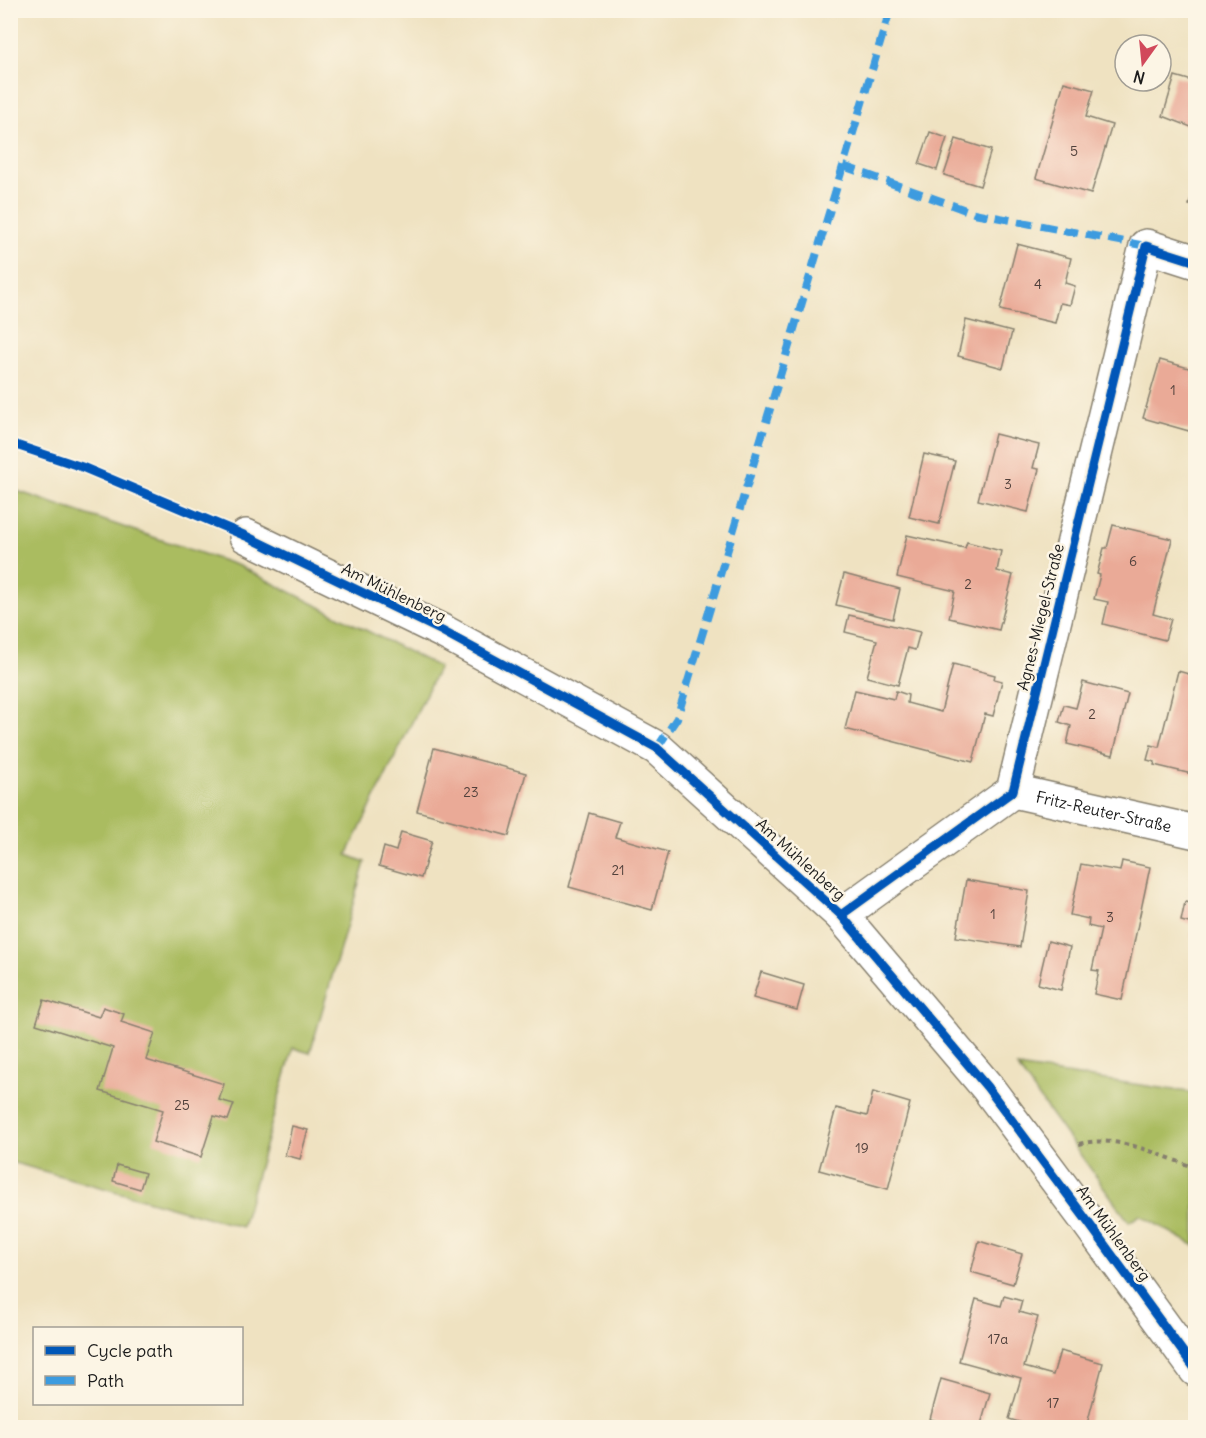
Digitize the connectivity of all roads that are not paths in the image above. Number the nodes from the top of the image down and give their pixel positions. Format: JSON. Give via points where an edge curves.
{"nodes":[{"id":1,"x":1196,"y":262,"type":"edge"},
{"id":2,"x":246,"y":536,"type":"dead end"},
{"id":3,"x":1012,"y":791,"type":"junction"},
{"id":4,"x":1196,"y":832,"type":"edge"},
{"id":5,"x":841,"y":915,"type":"junction"},
{"id":6,"x":1196,"y":1370,"type":"edge"}],
"edges":[{"from":1,"to":3,"type":"street","name":"Agnes-Miegel-Straße","via":[[1146,246]]},
{"from":2,"to":5,"type":"street","name":"Am Mühlenberg","via":[[442,631],[657,748]]},
{"from":3,"to":4,"type":"street","name":"Fritz-Reuter-Straße"},
{"from":3,"to":5,"type":"street"},
{"from":5,"to":6,"type":"street","name":"Am Mühlenberg","via":[[987,1087]]}]}
